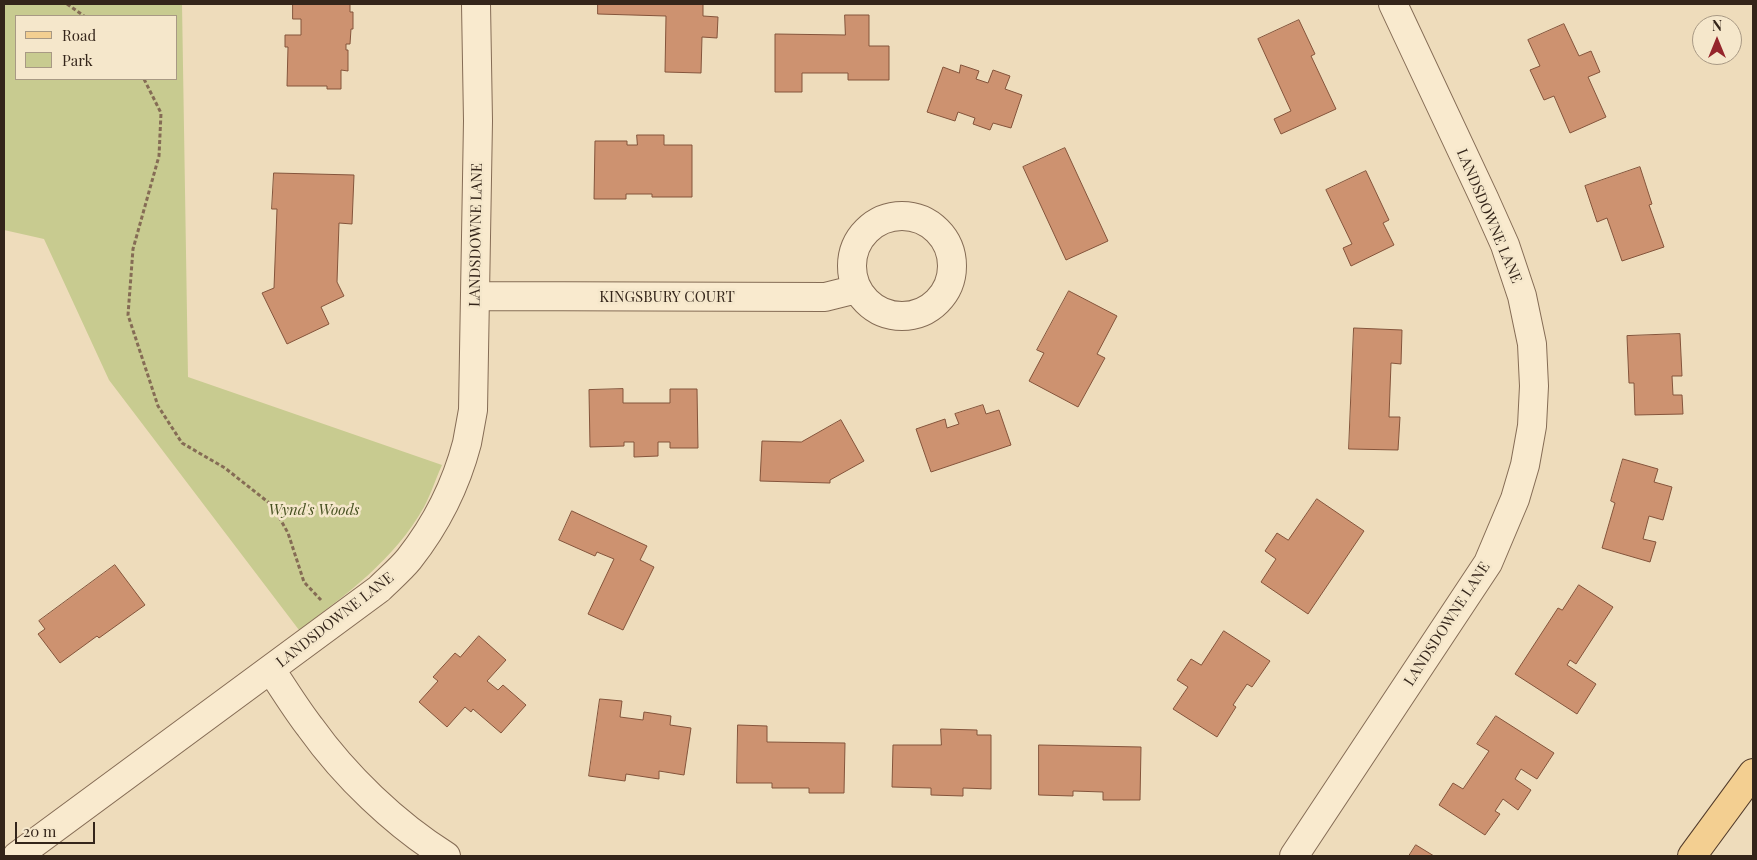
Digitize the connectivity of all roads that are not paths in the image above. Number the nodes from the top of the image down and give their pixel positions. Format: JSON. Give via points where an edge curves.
{"nodes":[{"id":1,"x":476,"y":4,"type":"edge"},
{"id":2,"x":1393,"y":4,"type":"edge"},
{"id":3,"x":857,"y":289,"type":"dead end"},
{"id":4,"x":476,"y":296,"type":"junction"},
{"id":5,"x":270,"y":670,"type":"junction"},
{"id":6,"x":1753,"y":773,"type":"edge"},
{"id":7,"x":17,"y":856,"type":"edge"},
{"id":8,"x":446,"y":856,"type":"edge"},
{"id":9,"x":1294,"y":856,"type":"edge"},
{"id":10,"x":1692,"y":856,"type":"edge"}],
"edges":[{"from":1,"to":4,"type":"street","name":"LANDSDOWNE LANE"},
{"from":2,"to":9,"type":"street","name":"LANDSDOWNE LANE","via":[[1484,198],[1522,296],[1532,344],[1532,426],[1515,499],[1488,563]]},
{"from":3,"to":4,"type":"street","name":"KINGSBURY COURT","via":[[825,297]]},
{"from":4,"to":5,"type":"street","name":"LANDSDOWNE LANE","via":[[473,410],[456,477],[440,509],[408,560],[379,589]]},
{"from":5,"to":7,"type":"street","name":"LANDSDOWNE LANE"},
{"from":5,"to":8,"type":"street","via":[[310,729],[368,794]]},
{"from":6,"to":10,"type":"main road"}]}
